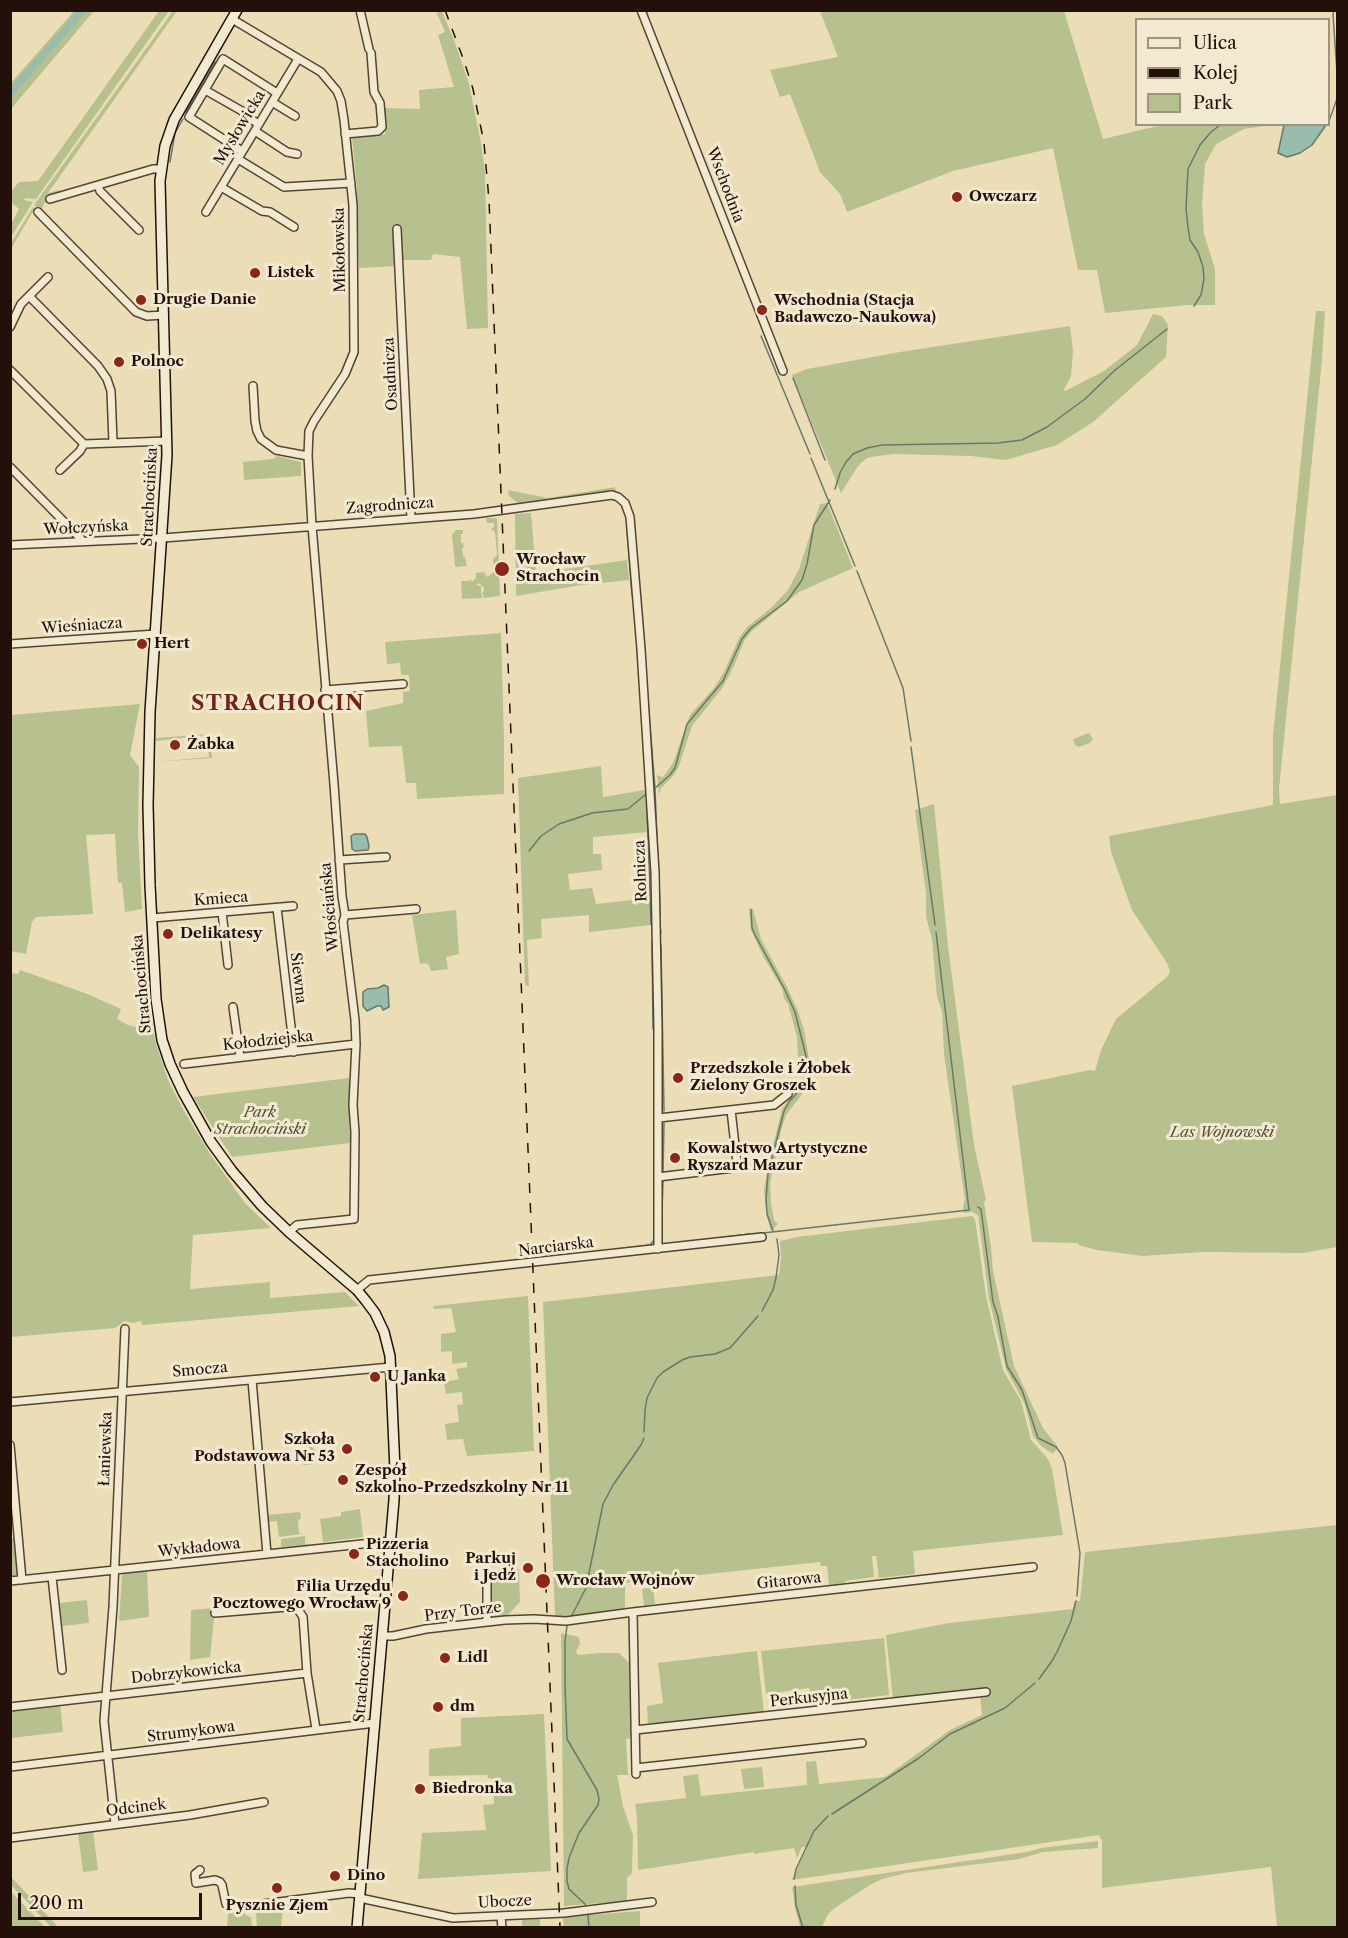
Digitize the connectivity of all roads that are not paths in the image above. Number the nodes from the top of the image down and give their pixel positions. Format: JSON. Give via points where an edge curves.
{"nodes":[{"id":1,"x":360,"y":10,"type":"edge"},
{"id":2,"x":641,"y":10,"type":"edge"},
{"id":3,"x":234,"y":15,"type":"edge"},
{"id":4,"x":298,"y":59,"type":"junction"},
{"id":5,"x":205,"y":90,"type":"junction"},
{"id":6,"x":277,"y":93,"type":"junction"},
{"id":7,"x":272,"y":102,"type":"junction"},
{"id":8,"x":295,"y":116,"type":"dead end"},
{"id":9,"x":257,"y":128,"type":"junction"},
{"id":10,"x":345,"y":134,"type":"junction"},
{"id":11,"x":242,"y":152,"type":"junction"},
{"id":12,"x":297,"y":154,"type":"dead end"},
{"id":13,"x":238,"y":159,"type":"junction"},
{"id":14,"x":161,"y":169,"type":"junction"},
{"id":15,"x":351,"y":183,"type":"junction"},
{"id":16,"x":98,"y":185,"type":"junction"},
{"id":17,"x":221,"y":187,"type":"junction"},
{"id":18,"x":50,"y":199,"type":"dead end"},
{"id":19,"x":38,"y":212,"type":"dead end"},
{"id":20,"x":206,"y":212,"type":"dead end"},
{"id":21,"x":294,"y":227,"type":"dead end"},
{"id":22,"x":397,"y":229,"type":"dead end"},
{"id":23,"x":139,"y":230,"type":"dead end"},
{"id":24,"x":48,"y":278,"type":"dead end"},
{"id":25,"x":29,"y":296,"type":"junction"},
{"id":26,"x":164,"y":315,"type":"junction"},
{"id":27,"x":10,"y":327,"type":"edge"},
{"id":28,"x":10,"y":370,"type":"edge"},
{"id":29,"x":783,"y":371,"type":"dead end"},
{"id":30,"x":253,"y":386,"type":"dead end"},
{"id":31,"x":167,"y":441,"type":"junction"},
{"id":32,"x":113,"y":442,"type":"junction"},
{"id":33,"x":84,"y":444,"type":"junction"},
{"id":34,"x":308,"y":456,"type":"junction"},
{"id":35,"x":10,"y":467,"type":"edge"},
{"id":36,"x":60,"y":470,"type":"dead end"},
{"id":37,"x":618,"y":497,"type":"joint"},
{"id":38,"x":411,"y":518,"type":"junction"},
{"id":39,"x":312,"y":526,"type":"junction"},
{"id":40,"x":163,"y":537,"type":"junction"},
{"id":41,"x":83,"y":541,"type":"junction"},
{"id":42,"x":10,"y":545,"type":"edge"},
{"id":43,"x":156,"y":634,"type":"junction"},
{"id":44,"x":10,"y":644,"type":"edge"},
{"id":45,"x":403,"y":684,"type":"dead end"},
{"id":46,"x":325,"y":690,"type":"junction"},
{"id":47,"x":386,"y":857,"type":"dead end"},
{"id":48,"x":339,"y":860,"type":"junction"},
{"id":49,"x":293,"y":906,"type":"dead end"},
{"id":50,"x":277,"y":908,"type":"junction"},
{"id":51,"x":416,"y":909,"type":"dead end"},
{"id":52,"x":222,"y":912,"type":"junction"},
{"id":53,"x":345,"y":915,"type":"junction"},
{"id":54,"x":152,"y":918,"type":"junction"},
{"id":55,"x":228,"y":965,"type":"dead end"},
{"id":56,"x":233,"y":1007,"type":"dead end"},
{"id":57,"x":356,"y":1044,"type":"junction"},
{"id":58,"x":294,"y":1052,"type":"junction"},
{"id":59,"x":240,"y":1057,"type":"junction"},
{"id":60,"x":184,"y":1064,"type":"dead end"},
{"id":61,"x":788,"y":1094,"type":"dead end"},
{"id":62,"x":731,"y":1110,"type":"junction"},
{"id":63,"x":658,"y":1118,"type":"junction"},
{"id":64,"x":658,"y":1177,"type":"junction"},
{"id":65,"x":289,"y":1232,"type":"junction"},
{"id":66,"x":762,"y":1237,"type":"dead end"},
{"id":67,"x":658,"y":1249,"type":"junction"},
{"id":68,"x":357,"y":1290,"type":"junction"},
{"id":69,"x":125,"y":1329,"type":"dead end"},
{"id":70,"x":391,"y":1367,"type":"junction"},
{"id":71,"x":252,"y":1380,"type":"junction"},
{"id":72,"x":122,"y":1390,"type":"junction"},
{"id":73,"x":10,"y":1402,"type":"edge"},
{"id":74,"x":10,"y":1445,"type":"edge"},
{"id":75,"x":391,"y":1541,"type":"junction"},
{"id":76,"x":267,"y":1554,"type":"junction"},
{"id":77,"x":1033,"y":1567,"type":"dead end"},
{"id":78,"x":115,"y":1570,"type":"junction"},
{"id":79,"x":487,"y":1575,"type":"dead end"},
{"id":80,"x":52,"y":1577,"type":"junction"},
{"id":81,"x":22,"y":1580,"type":"junction"},
{"id":82,"x":10,"y":1581,"type":"edge"},
{"id":83,"x":633,"y":1612,"type":"junction"},
{"id":84,"x":215,"y":1613,"type":"dead end"},
{"id":85,"x":547,"y":1620,"type":"joint"},
{"id":86,"x":487,"y":1622,"type":"junction"},
{"id":87,"x":383,"y":1636,"type":"junction"},
{"id":88,"x":62,"y":1670,"type":"dead end"},
{"id":89,"x":307,"y":1673,"type":"junction"},
{"id":90,"x":986,"y":1692,"type":"dead end"},
{"id":91,"x":107,"y":1696,"type":"junction"},
{"id":92,"x":10,"y":1707,"type":"edge"},
{"id":93,"x":375,"y":1723,"type":"junction"},
{"id":94,"x":316,"y":1730,"type":"junction"},
{"id":95,"x":635,"y":1730,"type":"junction"},
{"id":96,"x":862,"y":1743,"type":"dead end"},
{"id":97,"x":107,"y":1756,"type":"junction"},
{"id":98,"x":10,"y":1767,"type":"edge"},
{"id":99,"x":264,"y":1803,"type":"dead end"},
{"id":100,"x":115,"y":1824,"type":"junction"},
{"id":101,"x":10,"y":1838,"type":"edge"},
{"id":102,"x":200,"y":1870,"type":"dead end"},
{"id":103,"x":360,"y":1896,"type":"junction"},
{"id":104,"x":652,"y":1902,"type":"dead end"},
{"id":105,"x":501,"y":1916,"type":"junction"},
{"id":106,"x":357,"y":1928,"type":"edge"},
{"id":107,"x":502,"y":1928,"type":"edge"}],
"edges":[{"from":1,"to":10,"type":"street","via":[[382,127],[378,131]]},
{"from":2,"to":29,"type":"street","name":"Wschodnia"},
{"from":3,"to":4,"type":"street","name":"Mikołowska"},
{"from":3,"to":14,"type":"main road","name":"Strachocińska","via":[[174,120]]},
{"from":4,"to":6,"type":"street","name":"Mysłowicka"},
{"from":4,"to":10,"type":"street","name":"Mikołowska","via":[[321,72],[337,91]]},
{"from":5,"to":6,"type":"street","via":[[223,59]]},
{"from":5,"to":9,"type":"street","via":[[242,111]]},
{"from":5,"to":11,"type":"street","via":[[189,117]]},
{"from":6,"to":7,"type":"street","name":"Mysłowicka"},
{"from":7,"to":8,"type":"street"},
{"from":7,"to":9,"type":"street","name":"Mysłowicka"},
{"from":9,"to":11,"type":"street","name":"Mysłowicka"},
{"from":9,"to":12,"type":"street","via":[[287,152]]},
{"from":10,"to":15,"type":"street","name":"Mikołowska"},
{"from":11,"to":13,"type":"street","name":"Mysłowicka"},
{"from":13,"to":15,"type":"street","via":[[284,187]]},
{"from":13,"to":17,"type":"street","name":"Mysłowicka"},
{"from":14,"to":16,"type":"street"},
{"from":14,"to":26,"type":"main road","name":"Strachocińska"},
{"from":15,"to":34,"type":"street","name":"Mikołowska","via":[[354,352],[345,374],[309,431]]},
{"from":16,"to":18,"type":"street"},
{"from":16,"to":23,"type":"street"},
{"from":17,"to":20,"type":"street","name":"Mysłowicka"},
{"from":17,"to":21,"type":"street"},
{"from":19,"to":26,"type":"street","via":[[136,312]]},
{"from":22,"to":38,"type":"street","name":"Osadnicza"},
{"from":24,"to":25,"type":"street"},
{"from":25,"to":27,"type":"street"},
{"from":25,"to":32,"type":"street","via":[[107,379]]},
{"from":26,"to":31,"type":"main road","name":"Strachocińska"},
{"from":28,"to":33,"type":"street"},
{"from":30,"to":34,"type":"street","via":[[255,421],[261,439],[276,450]]},
{"from":31,"to":32,"type":"street"},
{"from":31,"to":40,"type":"main road","name":"Strachocińska"},
{"from":32,"to":33,"type":"street"},
{"from":33,"to":36,"type":"street"},
{"from":34,"to":39,"type":"street","name":"Mikołowska"},
{"from":35,"to":41,"type":"street"},
{"from":37,"to":38,"type":"street","name":"Zagrodnicza"},
{"from":37,"to":63,"type":"street","name":"Rolnicza","via":[[630,517],[650,777],[657,926]]},
{"from":38,"to":39,"type":"street","name":"Zagrodnicza"},
{"from":39,"to":40,"type":"street","name":"Zagrodnicza"},
{"from":39,"to":46,"type":"street","name":"Włościańska"},
{"from":40,"to":41,"type":"street","name":"Wołczyńska"},
{"from":40,"to":43,"type":"main road","name":"Strachocińska"},
{"from":41,"to":42,"type":"street","name":"Wołczyńska"},
{"from":43,"to":44,"type":"street","name":"Wieśniacza"},
{"from":43,"to":54,"type":"main road","name":"Strachocińska","via":[[148,753]]},
{"from":45,"to":46,"type":"street"},
{"from":46,"to":48,"type":"street","name":"Włościańska"},
{"from":47,"to":48,"type":"street"},
{"from":48,"to":53,"type":"street","name":"Włościańska"},
{"from":49,"to":50,"type":"street","name":"Kmieca"},
{"from":50,"to":52,"type":"street","name":"Kmieca"},
{"from":50,"to":58,"type":"street","name":"Siewna"},
{"from":51,"to":53,"type":"street"},
{"from":52,"to":54,"type":"street","name":"Kmieca"},
{"from":52,"to":55,"type":"street"},
{"from":53,"to":57,"type":"street","name":"Włościańska"},
{"from":54,"to":65,"type":"main road","name":"Strachocińska","via":[[157,1014],[175,1077],[227,1164]]},
{"from":56,"to":59,"type":"street"},
{"from":57,"to":58,"type":"street","name":"Kołodziejska"},
{"from":57,"to":65,"type":"street","name":"Włościańska","via":[[354,1218],[297,1225]]},
{"from":58,"to":59,"type":"street","name":"Kołodziejska"},
{"from":59,"to":60,"type":"street","name":"Kołodziejska"},
{"from":61,"to":62,"type":"street","via":[[774,1105]]},
{"from":62,"to":63,"type":"street"},
{"from":62,"to":64,"type":"street","via":[[736,1166]]},
{"from":63,"to":64,"type":"street","name":"Rolnicza"},
{"from":64,"to":67,"type":"street","name":"Rolnicza"},
{"from":65,"to":68,"type":"main road","name":"Strachocińska"},
{"from":66,"to":67,"type":"street","name":"Narciarska"},
{"from":67,"to":68,"type":"street","name":"Narciarska","via":[[369,1280]]},
{"from":68,"to":70,"type":"main road","name":"Strachocińska","via":[[384,1332]]},
{"from":69,"to":72,"type":"street","name":"Łaniewska"},
{"from":70,"to":71,"type":"street","name":"Smocza"},
{"from":70,"to":75,"type":"main road","name":"Strachocińska","via":[[395,1474]]},
{"from":71,"to":72,"type":"street","name":"Smocza"},
{"from":71,"to":76,"type":"street"},
{"from":72,"to":73,"type":"street","name":"Smocza"},
{"from":72,"to":78,"type":"street","name":"Łaniewska"},
{"from":74,"to":81,"type":"street"},
{"from":75,"to":76,"type":"street","name":"Wykładowa"},
{"from":75,"to":87,"type":"main road","name":"Strachocińska"},
{"from":76,"to":78,"type":"street","name":"Wykładowa"},
{"from":77,"to":83,"type":"street","name":"Gitarowa"},
{"from":78,"to":80,"type":"street","name":"Wykładowa"},
{"from":78,"to":91,"type":"street","name":"Łaniewska"},
{"from":79,"to":86,"type":"street"},
{"from":80,"to":81,"type":"street","name":"Wykładowa"},
{"from":80,"to":88,"type":"street"},
{"from":81,"to":82,"type":"street","name":"Wykładowa"},
{"from":83,"to":85,"type":"street","name":"Gitarowa"},
{"from":83,"to":95,"type":"street"},
{"from":84,"to":89,"type":"street","via":[[294,1608],[300,1611]]},
{"from":85,"to":86,"type":"street","name":"Przy Torze"},
{"from":86,"to":87,"type":"street","name":"Przy Torze"},
{"from":87,"to":93,"type":"main road","name":"Strachocińska"},
{"from":89,"to":91,"type":"street","name":"Dobrzykowicka"},
{"from":89,"to":94,"type":"street"},
{"from":90,"to":95,"type":"street","name":"Perkusyjna"},
{"from":91,"to":92,"type":"street","name":"Dobrzykowicka"},
{"from":91,"to":97,"type":"street","name":"Łaniewska"},
{"from":93,"to":94,"type":"street","name":"Strumykowa"},
{"from":93,"to":103,"type":"main road","name":"Strachocińska"},
{"from":94,"to":97,"type":"street","name":"Strumykowa"},
{"from":95,"to":96,"type":"street","via":[[636,1771]]},
{"from":97,"to":98,"type":"street","name":"Strumykowa"},
{"from":97,"to":100,"type":"street","name":"Łaniewska"},
{"from":99,"to":100,"type":"street","name":"Odcinek"},
{"from":100,"to":101,"type":"street","name":"Odcinek"},
{"from":102,"to":103,"type":"street","name":"Ubocze","via":[[195,1874],[196,1883],[220,1882],[225,1901],[237,1908],[349,1893]]},
{"from":103,"to":105,"type":"street","name":"Ubocze","via":[[453,1918]]},
{"from":103,"to":106,"type":"main road","name":"Strachocińska"},
{"from":104,"to":105,"type":"street","name":"Ubocze"},
{"from":105,"to":107,"type":"street"}]}
